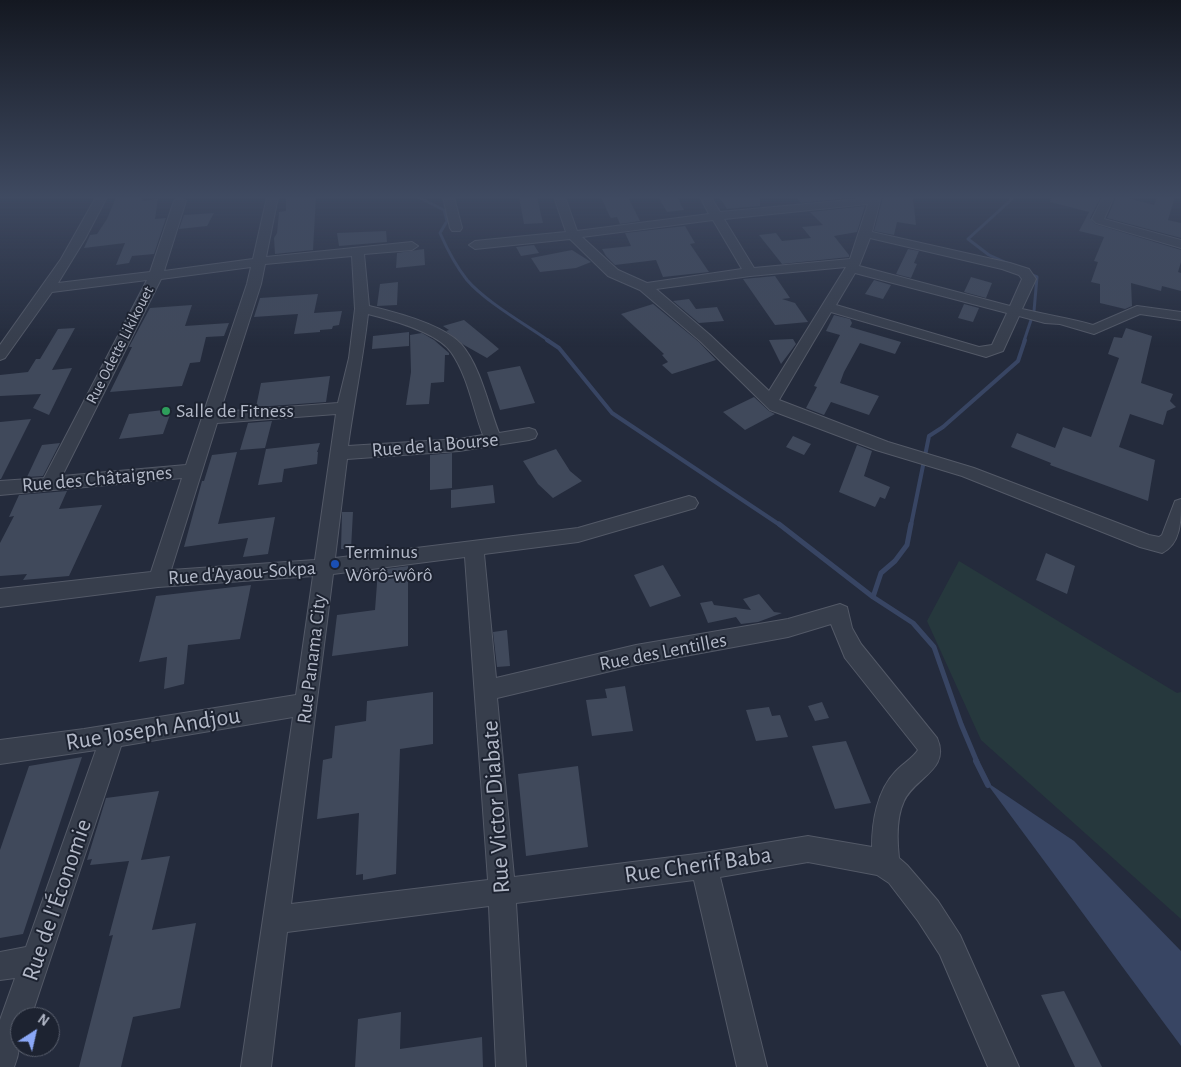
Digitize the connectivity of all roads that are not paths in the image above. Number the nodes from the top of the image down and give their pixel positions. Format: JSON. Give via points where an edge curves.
{"nodes":[{"id":1,"x":76,"y":247,"type":"edge"},
{"id":2,"x":165,"y":247,"type":"edge"},
{"id":3,"x":263,"y":247,"type":"edge"},
{"id":4,"x":403,"y":247,"type":"edge"},
{"id":5,"x":585,"y":247,"type":"edge"},
{"id":6,"x":735,"y":247,"type":"edge"},
{"id":7,"x":861,"y":247,"type":"edge"},
{"id":8,"x":922,"y":247,"type":"edge"},
{"id":9,"x":358,"y":251,"type":"junction"},
{"id":10,"x":260,"y":262,"type":"junction"},
{"id":11,"x":853,"y":265,"type":"junction"},
{"id":12,"x":750,"y":272,"type":"junction"},
{"id":13,"x":156,"y":275,"type":"junction"},
{"id":14,"x":645,"y":287,"type":"junction"},
{"id":15,"x":49,"y":288,"type":"junction"},
{"id":16,"x":829,"y":307,"type":"junction"},
{"id":17,"x":362,"y":309,"type":"junction"},
{"id":18,"x":1014,"y":310,"type":"junction"},
{"id":19,"x":1181,"y":316,"type":"edge"},
{"id":20,"x":0,"y":355,"type":"edge"},
{"id":21,"x":770,"y":402,"type":"junction"},
{"id":22,"x":345,"y":408,"type":"junction"},
{"id":23,"x":210,"y":418,"type":"junction"},
{"id":24,"x":529,"y":434,"type":"dead end"},
{"id":25,"x":493,"y":440,"type":"junction"},
{"id":26,"x":340,"y":453,"type":"junction"},
{"id":27,"x":193,"y":471,"type":"junction"},
{"id":28,"x":48,"y":484,"type":"junction"},
{"id":29,"x":0,"y":488,"type":"edge"},
{"id":30,"x":689,"y":503,"type":"dead end"},
{"id":31,"x":1181,"y":506,"type":"edge"},
{"id":32,"x":474,"y":548,"type":"junction"},
{"id":33,"x":323,"y":567,"type":"junction"},
{"id":34,"x":158,"y":579,"type":"junction"},
{"id":35,"x":0,"y":598,"type":"edge"},
{"id":36,"x":487,"y":690,"type":"junction"},
{"id":37,"x":306,"y":704,"type":"junction"},
{"id":38,"x":113,"y":736,"type":"junction"},
{"id":39,"x":0,"y":752,"type":"edge"},
{"id":40,"x":886,"y":865,"type":"junction"},
{"id":41,"x":704,"y":866,"type":"junction"},
{"id":42,"x":502,"y":891,"type":"junction"},
{"id":43,"x":275,"y":920,"type":"junction"},
{"id":44,"x":36,"y":960,"type":"junction"},
{"id":45,"x":0,"y":966,"type":"edge"},
{"id":46,"x":0,"y":1063,"type":"edge"},
{"id":47,"x":256,"y":1067,"type":"edge"},
{"id":48,"x":511,"y":1067,"type":"edge"},
{"id":49,"x":752,"y":1067,"type":"edge"},
{"id":50,"x":1004,"y":1067,"type":"edge"}],
"edges":[{"from":1,"to":15,"type":"street"},
{"from":2,"to":13,"type":"street","name":"Rue Odette Likikouet"},
{"from":3,"to":10,"type":"street"},
{"from":4,"to":9,"type":"street"},
{"from":5,"to":14,"type":"street","via":[[613,273]]},
{"from":6,"to":12,"type":"street"},
{"from":7,"to":11,"type":"street"},
{"from":8,"to":18,"type":"street","via":[[1024,272],[1029,279]]},
{"from":9,"to":10,"type":"street"},
{"from":9,"to":17,"type":"street","name":"Rue Panama City"},
{"from":10,"to":13,"type":"street"},
{"from":10,"to":23,"type":"street"},
{"from":11,"to":12,"type":"street"},
{"from":11,"to":16,"type":"street"},
{"from":11,"to":18,"type":"street"},
{"from":12,"to":14,"type":"street"},
{"from":13,"to":15,"type":"street"},
{"from":13,"to":28,"type":"street","name":"Rue Odette Likikouet"},
{"from":14,"to":21,"type":"street","via":[[705,338]]},
{"from":15,"to":20,"type":"street"},
{"from":16,"to":18,"type":"street","via":[[986,352],[998,348]]},
{"from":16,"to":21,"type":"street"},
{"from":17,"to":22,"type":"street","name":"Rue Panama City"},
{"from":17,"to":25,"type":"street","via":[[386,314],[455,346],[465,362]]},
{"from":18,"to":19,"type":"street","via":[[1094,330],[1137,310]]},
{"from":21,"to":31,"type":"street","via":[[882,446],[968,472],[1147,542],[1162,545],[1170,539]]},
{"from":22,"to":23,"type":"street"},
{"from":22,"to":26,"type":"street","name":"Rue Panama City"},
{"from":23,"to":27,"type":"street"},
{"from":24,"to":25,"type":"street","name":"Rue de la Bourse"},
{"from":25,"to":26,"type":"street","name":"Rue de la Bourse"},
{"from":26,"to":33,"type":"street","name":"Rue Panama City"},
{"from":27,"to":28,"type":"street","name":"Rue des Châtaignes"},
{"from":27,"to":34,"type":"street"},
{"from":28,"to":29,"type":"street","name":"Rue des Châtaignes"},
{"from":30,"to":32,"type":"street","name":"Rue d'Ayaou-Sokpa","via":[[578,535]]},
{"from":32,"to":33,"type":"street","name":"Rue d'Ayaou-Sokpa"},
{"from":32,"to":36,"type":"street","name":"Rue Victor Diabate"},
{"from":33,"to":34,"type":"street","name":"Rue d'Ayaou-Sokpa"},
{"from":33,"to":37,"type":"street","name":"Rue Panama City"},
{"from":34,"to":35,"type":"street","name":"Rue d'Ayaou-Sokpa"},
{"from":36,"to":40,"type":"street","name":"Rue des Lentilles","via":[[636,655],[788,628],[840,613],[842,628],[853,651],[930,751],[928,758],[902,782],[891,801],[885,824]]},
{"from":36,"to":42,"type":"street","name":"Rue Victor Diabate"},
{"from":37,"to":38,"type":"street","name":"Rue Joseph Andjou"},
{"from":37,"to":43,"type":"street","name":"Rue Panama City"},
{"from":38,"to":39,"type":"street","name":"Rue Joseph Andjou"},
{"from":38,"to":44,"type":"street","name":"Rue de l'Économie"},
{"from":40,"to":41,"type":"street","name":"Rue Cherif Baba","via":[[808,849]]},
{"from":40,"to":50,"type":"street","name":"Rue Cherif Baba","via":[[898,874],[928,911],[950,945]]},
{"from":41,"to":42,"type":"street","name":"Rue Cherif Baba"},
{"from":41,"to":49,"type":"street"},
{"from":42,"to":43,"type":"street","name":"Rue Cherif Baba"},
{"from":42,"to":48,"type":"street","name":"Rue Victor Diabate"},
{"from":43,"to":47,"type":"street","name":"Rue Panama City"},
{"from":44,"to":45,"type":"street"},
{"from":44,"to":46,"type":"street","name":"Rue de l'Économie"}]}
